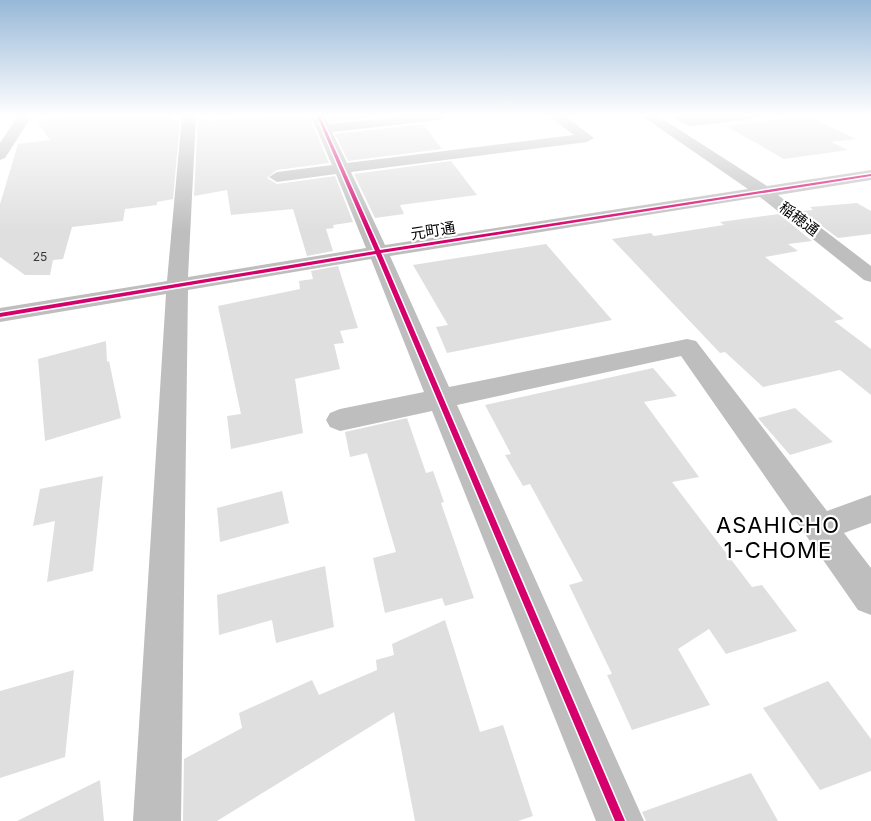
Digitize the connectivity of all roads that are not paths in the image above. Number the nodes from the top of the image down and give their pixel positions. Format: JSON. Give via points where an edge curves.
{"nodes":[{"id":1,"x":186,"y":154,"type":"edge"},
{"id":2,"x":335,"y":154,"type":"edge"},
{"id":3,"x":458,"y":154,"type":"edge"},
{"id":4,"x":707,"y":154,"type":"edge"},
{"id":5,"x":342,"y":169,"type":"junction"},
{"id":6,"x":871,"y":175,"type":"edge"},
{"id":7,"x":277,"y":177,"type":"dead end"},
{"id":8,"x":764,"y":192,"type":"junction"},
{"id":9,"x":378,"y":252,"type":"junction"},
{"id":10,"x":871,"y":276,"type":"edge"},
{"id":11,"x":177,"y":284,"type":"junction"},
{"id":12,"x":0,"y":315,"type":"edge"},
{"id":13,"x":441,"y":400,"type":"junction"},
{"id":14,"x":340,"y":420,"type":"dead end"},
{"id":15,"x":871,"y":509,"type":"edge"},
{"id":16,"x":818,"y":528,"type":"junction"},
{"id":17,"x":871,"y":597,"type":"edge"},
{"id":18,"x":157,"y":821,"type":"edge"},
{"id":19,"x":620,"y":821,"type":"edge"}],
"edges":[{"from":1,"to":11,"type":"street"},
{"from":2,"to":5,"type":"street"},
{"from":3,"to":5,"type":"street"},
{"from":4,"to":8,"type":"street","name":"稲穂通"},
{"from":5,"to":7,"type":"street"},
{"from":5,"to":9,"type":"street"},
{"from":6,"to":8,"type":"street","name":"元町通"},
{"from":8,"to":9,"type":"street","name":"元町通"},
{"from":8,"to":10,"type":"street","name":"稲穂通"},
{"from":9,"to":11,"type":"street","name":"元町通"},
{"from":9,"to":13,"type":"street"},
{"from":11,"to":12,"type":"street","name":"元町通"},
{"from":11,"to":18,"type":"street"},
{"from":13,"to":14,"type":"street"},
{"from":13,"to":16,"type":"street","via":[[687,347]]},
{"from":13,"to":19,"type":"street"},
{"from":15,"to":16,"type":"street"},
{"from":16,"to":17,"type":"street"}]}
